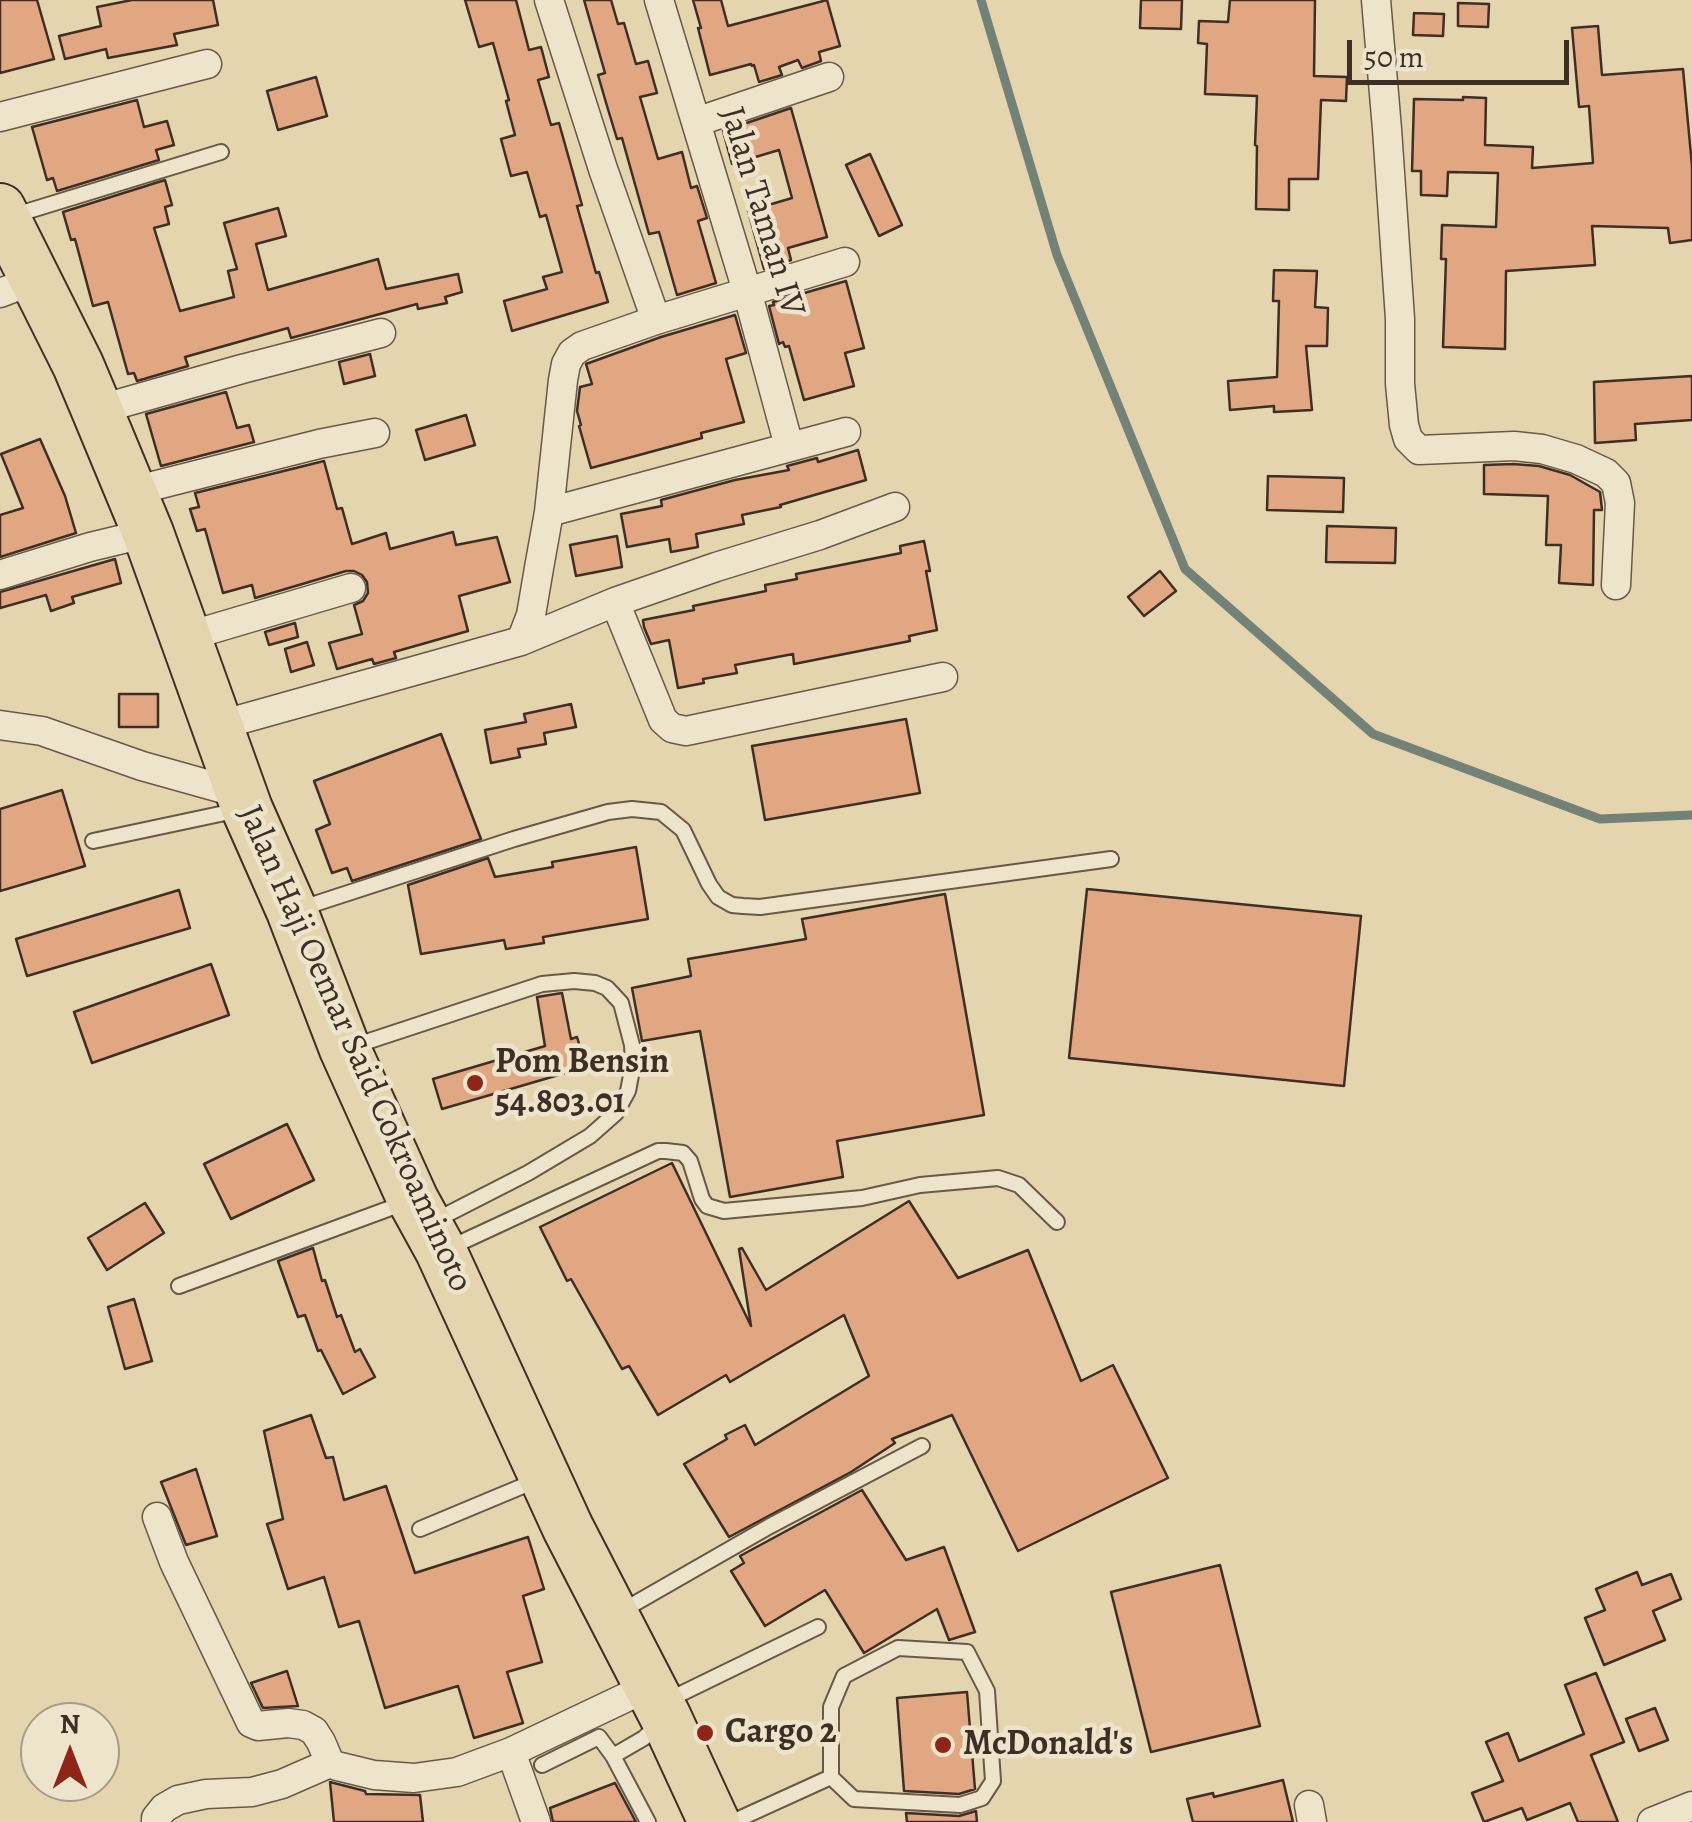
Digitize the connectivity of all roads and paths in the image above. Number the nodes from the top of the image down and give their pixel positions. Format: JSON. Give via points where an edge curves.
{"nodes":[{"id":1,"x":549,"y":0,"type":"edge"},
{"id":2,"x":658,"y":0,"type":"edge"},
{"id":3,"x":1376,"y":0,"type":"edge"},
{"id":4,"x":207,"y":64,"type":"dead end"},
{"id":5,"x":829,"y":77,"type":"dead end"},
{"id":6,"x":0,"y":117,"type":"edge"},
{"id":7,"x":696,"y":122,"type":"junction"},
{"id":8,"x":221,"y":152,"type":"dead end"},
{"id":9,"x":2,"y":214,"type":"edge"},
{"id":10,"x":844,"y":262,"type":"dead end"},
{"id":11,"x":18,"y":286,"type":"edge"},
{"id":12,"x":747,"y":291,"type":"junction"},
{"id":13,"x":656,"y":320,"type":"junction"},
{"id":14,"x":381,"y":332,"type":"dead end"},
{"id":15,"x":98,"y":410,"type":"junction"},
{"id":16,"x":846,"y":432,"type":"dead end"},
{"id":17,"x":375,"y":433,"type":"dead end"},
{"id":18,"x":789,"y":446,"type":"junction"},
{"id":19,"x":895,"y":507,"type":"dead end"},
{"id":20,"x":138,"y":512,"type":"junction"},
{"id":21,"x":549,"y":512,"type":"junction"},
{"id":22,"x":0,"y":575,"type":"edge"},
{"id":23,"x":1616,"y":585,"type":"dead end"},
{"id":24,"x":351,"y":588,"type":"dead end"},
{"id":25,"x":615,"y":602,"type":"junction"},
{"id":26,"x":185,"y":637,"type":"junction"},
{"id":27,"x":521,"y":642,"type":"junction"},
{"id":28,"x":943,"y":677,"type":"dead end"},
{"id":29,"x":0,"y":725,"type":"edge"},
{"id":30,"x":217,"y":726,"type":"junction"},
{"id":31,"x":245,"y":802,"type":"junction"},
{"id":32,"x":93,"y":841,"type":"dead end"},
{"id":33,"x":1111,"y":859,"type":"dead end"},
{"id":34,"x":292,"y":912,"type":"junction"},
{"id":35,"x":346,"y":1049,"type":"junction"},
{"id":36,"x":1057,"y":1222,"type":"dead end"},
{"id":37,"x":427,"y":1225,"type":"junction"},
{"id":38,"x":179,"y":1286,"type":"dead end"},
{"id":39,"x":922,"y":1446,"type":"dead end"},
{"id":40,"x":546,"y":1477,"type":"junction"},
{"id":41,"x":157,"y":1517,"type":"dead end"},
{"id":42,"x":420,"y":1529,"type":"dead end"},
{"id":43,"x":614,"y":1615,"type":"junction"},
{"id":44,"x":818,"y":1627,"type":"dead end"},
{"id":45,"x":658,"y":1703,"type":"junction"},
{"id":46,"x":594,"y":1726,"type":"junction"},
{"id":47,"x":511,"y":1752,"type":"junction"},
{"id":48,"x":613,"y":1756,"type":"junction"},
{"id":49,"x":330,"y":1763,"type":"junction"},
{"id":50,"x":542,"y":1765,"type":"dead end"},
{"id":51,"x":831,"y":1776,"type":"junction"},
{"id":52,"x":1692,"y":1806,"type":"edge"},
{"id":53,"x":156,"y":1822,"type":"edge"},
{"id":54,"x":536,"y":1822,"type":"edge"},
{"id":55,"x":648,"y":1822,"type":"edge"},
{"id":56,"x":714,"y":1822,"type":"edge"},
{"id":57,"x":732,"y":1822,"type":"edge"},
{"id":58,"x":1652,"y":1822,"type":"edge"}],
"edges":[{"from":1,"to":13,"type":"street"},
{"from":2,"to":7,"type":"street","name":"Jalan Taman IV"},
{"from":3,"to":23,"type":"street","via":[[1408,439],[1432,452],[1542,450],[1611,477],[1620,503]]},
{"from":4,"to":6,"type":"street"},
{"from":5,"to":7,"type":"street"},
{"from":7,"to":12,"type":"street","name":"Jalan Taman IV"},
{"from":8,"to":9,"type":"lane"},
{"from":9,"to":11,"type":"highway","name":"Jalan Haji Oemar Said Cokroaminoto"},
{"from":10,"to":12,"type":"street"},
{"from":11,"to":15,"type":"highway","name":"Jalan Haji Oemar Said Cokroaminoto"},
{"from":12,"to":13,"type":"street"},
{"from":12,"to":18,"type":"street","name":"Jalan Taman IV"},
{"from":13,"to":21,"type":"street","via":[[572,353],[560,396]]},
{"from":14,"to":15,"type":"street"},
{"from":15,"to":20,"type":"highway","name":"Jalan Haji Oemar Said Cokroaminoto"},
{"from":16,"to":18,"type":"street"},
{"from":17,"to":20,"type":"street","via":[[320,444]]},
{"from":18,"to":21,"type":"street"},
{"from":19,"to":25,"type":"street"},
{"from":20,"to":22,"type":"street","via":[[90,547]]},
{"from":20,"to":26,"type":"highway","name":"Jalan Haji Oemar Said Cokroaminoto"},
{"from":21,"to":27,"type":"street"},
{"from":24,"to":26,"type":"street"},
{"from":25,"to":27,"type":"street"},
{"from":25,"to":28,"type":"street","via":[[672,728],[686,731]]},
{"from":26,"to":30,"type":"highway","name":"Jalan Haji Oemar Said Cokroaminoto"},
{"from":27,"to":30,"type":"street"},
{"from":29,"to":31,"type":"street","via":[[42,731]]},
{"from":30,"to":31,"type":"highway","name":"Jalan Haji Oemar Said Cokroaminoto"},
{"from":31,"to":32,"type":"lane"},
{"from":31,"to":34,"type":"highway","name":"Jalan Haji Oemar Said Cokroaminoto"},
{"from":33,"to":34,"type":"lane","via":[[743,906],[718,897],[683,830],[661,812],[632,809]]},
{"from":34,"to":35,"type":"highway","name":"Jalan Haji Oemar Said Cokroaminoto"},
{"from":35,"to":37,"type":"highway","name":"Jalan Haji Oemar Said Cokroaminoto"},
{"from":35,"to":37,"type":"lane","via":[[542,984],[596,983],[620,1003],[633,1065],[616,1113],[528,1173]]},
{"from":36,"to":37,"type":"lane","via":[[1020,1185],[998,1178],[724,1211],[702,1199],[684,1153],[658,1151]]},
{"from":37,"to":38,"type":"lane"},
{"from":37,"to":40,"type":"highway","name":"Jalan Haji Oemar Said Cokroaminoto"},
{"from":39,"to":43,"type":"lane"},
{"from":40,"to":42,"type":"lane"},
{"from":40,"to":43,"type":"highway","name":"Jalan Haji Oemar Said Cokroaminoto"},
{"from":41,"to":49,"type":"street","via":[[251,1723],[303,1725],[322,1742]]},
{"from":43,"to":45,"type":"highway","name":"Jalan Haji Oemar Said Cokroaminoto"},
{"from":44,"to":45,"type":"lane"},
{"from":45,"to":46,"type":"street"},
{"from":45,"to":48,"type":"lane","via":[[644,1738]]},
{"from":45,"to":56,"type":"highway","name":"Jalan Haji Oemar Said Cokroaminoto"},
{"from":46,"to":47,"type":"street"},
{"from":46,"to":48,"type":"lane"},
{"from":46,"to":50,"type":"lane"},
{"from":47,"to":49,"type":"street","via":[[458,1772],[414,1778]]},
{"from":47,"to":54,"type":"street"},
{"from":48,"to":55,"type":"lane"},
{"from":49,"to":53,"type":"street","via":[[252,1792],[178,1800]]},
{"from":51,"to":51,"type":"lane","via":[[831,1708],[844,1676],[898,1648],[967,1652],[988,1691],[993,1780],[982,1798],[960,1805],[854,1799]]},
{"from":51,"to":57,"type":"lane"},
{"from":52,"to":58,"type":"street"}]}
